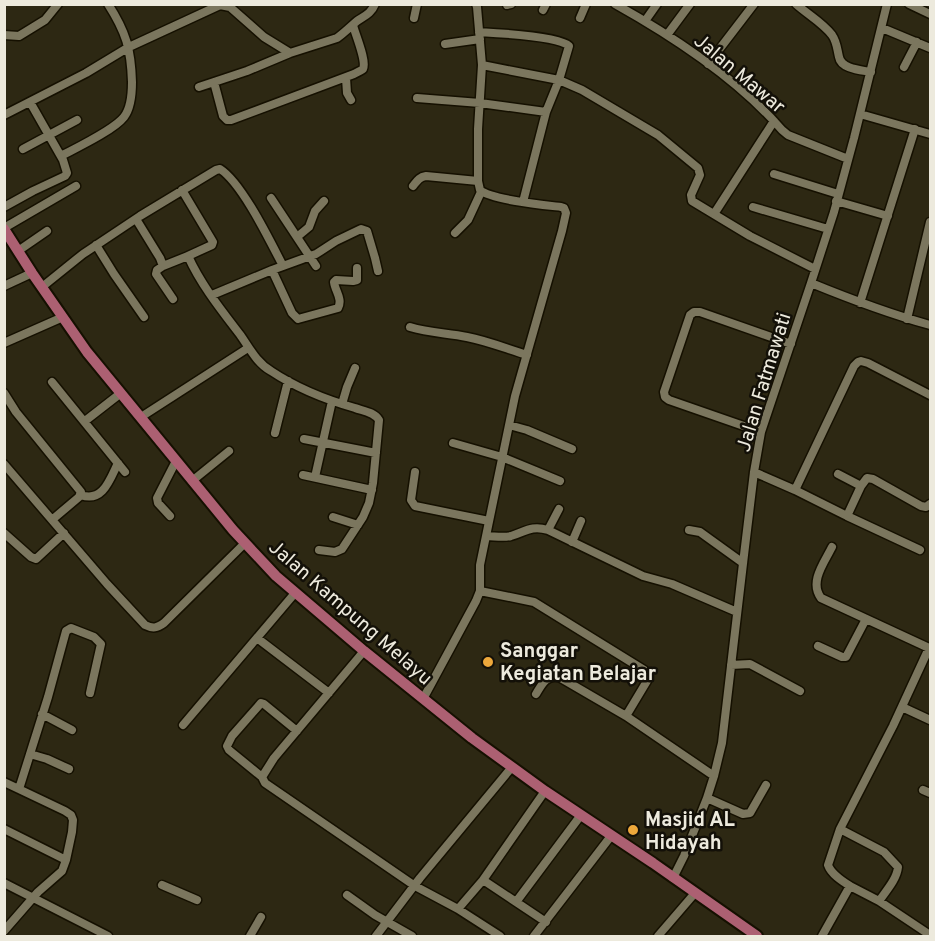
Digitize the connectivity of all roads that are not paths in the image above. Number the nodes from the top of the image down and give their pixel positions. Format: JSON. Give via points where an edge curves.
{"nodes":[{"id":1,"x":58,"y":4,"type":"edge"},
{"id":2,"x":108,"y":4,"type":"edge"},
{"id":3,"x":375,"y":4,"type":"edge"},
{"id":4,"x":417,"y":4,"type":"edge"},
{"id":5,"x":476,"y":4,"type":"edge"},
{"id":6,"x":586,"y":4,"type":"edge"},
{"id":7,"x":657,"y":4,"type":"edge"},
{"id":8,"x":690,"y":4,"type":"edge"},
{"id":9,"x":754,"y":4,"type":"edge"},
{"id":10,"x":796,"y":4,"type":"edge"},
{"id":11,"x":886,"y":4,"type":"edge"},
{"id":12,"x":909,"y":4,"type":"edge"},
{"id":13,"x":225,"y":5,"type":"edge"},
{"id":14,"x":619,"y":5,"type":"edge"},
{"id":15,"x":930,"y":14,"type":"edge"},
{"id":16,"x":414,"y":18,"type":"dead end"},
{"id":17,"x":580,"y":18,"type":"dead end"},
{"id":18,"x":645,"y":21,"type":"junction"},
{"id":19,"x":352,"y":25,"type":"junction"},
{"id":20,"x":882,"y":28,"type":"junction"},
{"id":21,"x":4,"y":35,"type":"edge"},
{"id":22,"x":667,"y":35,"type":"junction"},
{"id":23,"x":480,"y":36,"type":"junction"},
{"id":24,"x":916,"y":42,"type":"junction"},
{"id":25,"x":445,"y":44,"type":"dead end"},
{"id":26,"x":129,"y":47,"type":"junction"},
{"id":27,"x":930,"y":48,"type":"edge"},
{"id":28,"x":290,"y":53,"type":"junction"},
{"id":29,"x":708,"y":64,"type":"junction"},
{"id":30,"x":482,"y":65,"type":"junction"},
{"id":31,"x":904,"y":67,"type":"dead end"},
{"id":32,"x":870,"y":72,"type":"junction"},
{"id":33,"x":345,"y":78,"type":"junction"},
{"id":34,"x":560,"y":80,"type":"junction"},
{"id":35,"x":214,"y":82,"type":"junction"},
{"id":36,"x":199,"y":87,"type":"dead end"},
{"id":37,"x":417,"y":98,"type":"dead end"},
{"id":38,"x":351,"y":100,"type":"dead end"},
{"id":39,"x":30,"y":102,"type":"junction"},
{"id":40,"x":480,"y":103,"type":"junction"},
{"id":41,"x":546,"y":112,"type":"junction"},
{"id":42,"x":860,"y":114,"type":"junction"},
{"id":43,"x":4,"y":115,"type":"edge"},
{"id":44,"x":76,"y":120,"type":"dead end"},
{"id":45,"x":774,"y":121,"type":"junction"},
{"id":46,"x":915,"y":129,"type":"junction"},
{"id":47,"x":50,"y":134,"type":"junction"},
{"id":48,"x":930,"y":134,"type":"edge"},
{"id":49,"x":23,"y":149,"type":"dead end"},
{"id":50,"x":61,"y":156,"type":"junction"},
{"id":51,"x":848,"y":159,"type":"junction"},
{"id":52,"x":774,"y":174,"type":"dead end"},
{"id":53,"x":478,"y":181,"type":"junction"},
{"id":54,"x":76,"y":186,"type":"dead end"},
{"id":55,"x":413,"y":186,"type":"dead end"},
{"id":56,"x":182,"y":190,"type":"junction"},
{"id":57,"x":481,"y":192,"type":"junction"},
{"id":58,"x":271,"y":198,"type":"dead end"},
{"id":59,"x":837,"y":198,"type":"junction"},
{"id":60,"x":324,"y":201,"type":"dead end"},
{"id":61,"x":523,"y":202,"type":"junction"},
{"id":62,"x":4,"y":207,"type":"edge"},
{"id":63,"x":753,"y":207,"type":"dead end"},
{"id":64,"x":714,"y":214,"type":"junction"},
{"id":65,"x":888,"y":216,"type":"junction"},
{"id":66,"x":136,"y":219,"type":"junction"},
{"id":67,"x":930,"y":222,"type":"edge"},
{"id":68,"x":4,"y":228,"type":"edge"},
{"id":69,"x":828,"y":229,"type":"junction"},
{"id":70,"x":47,"y":231,"type":"dead end"},
{"id":71,"x":455,"y":233,"type":"dead end"},
{"id":72,"x":297,"y":237,"type":"junction"},
{"id":73,"x":96,"y":246,"type":"junction"},
{"id":74,"x":18,"y":251,"type":"junction"},
{"id":75,"x":188,"y":256,"type":"junction"},
{"id":76,"x":309,"y":256,"type":"junction"},
{"id":77,"x":163,"y":266,"type":"junction"},
{"id":78,"x":283,"y":266,"type":"junction"},
{"id":79,"x":316,"y":266,"type":"dead end"},
{"id":80,"x":357,"y":268,"type":"dead end"},
{"id":81,"x":815,"y":269,"type":"junction"},
{"id":82,"x":272,"y":270,"type":"junction"},
{"id":83,"x":378,"y":270,"type":"dead end"},
{"id":84,"x":32,"y":273,"type":"junction"},
{"id":85,"x":811,"y":283,"type":"junction"},
{"id":86,"x":4,"y":286,"type":"edge"},
{"id":87,"x":42,"y":287,"type":"junction"},
{"id":88,"x":212,"y":295,"type":"junction"},
{"id":89,"x":173,"y":299,"type":"dead end"},
{"id":90,"x":860,"y":303,"type":"junction"},
{"id":91,"x":63,"y":317,"type":"junction"},
{"id":92,"x":144,"y":317,"type":"dead end"},
{"id":93,"x":907,"y":319,"type":"junction"},
{"id":94,"x":930,"y":325,"type":"edge"},
{"id":95,"x":411,"y":327,"type":"dead end"},
{"id":96,"x":4,"y":343,"type":"edge"},
{"id":97,"x":791,"y":345,"type":"junction"},
{"id":98,"x":248,"y":348,"type":"junction"},
{"id":99,"x":527,"y":355,"type":"junction"},
{"id":100,"x":355,"y":368,"type":"dead end"},
{"id":101,"x":288,"y":381,"type":"junction"},
{"id":102,"x":52,"y":382,"type":"dead end"},
{"id":103,"x":4,"y":393,"type":"edge"},
{"id":104,"x":121,"y":393,"type":"junction"},
{"id":105,"x":930,"y":395,"type":"edge"},
{"id":106,"x":332,"y":401,"type":"junction"},
{"id":107,"x":342,"y":404,"type":"junction"},
{"id":108,"x":8,"y":405,"type":"edge"},
{"id":109,"x":141,"y":417,"type":"junction"},
{"id":110,"x":85,"y":421,"type":"junction"},
{"id":111,"x":509,"y":425,"type":"junction"},
{"id":112,"x":761,"y":432,"type":"junction"},
{"id":113,"x":275,"y":433,"type":"dead end"},
{"id":114,"x":304,"y":439,"type":"dead end"},
{"id":115,"x":323,"y":443,"type":"junction"},
{"id":116,"x":453,"y":443,"type":"dead end"},
{"id":117,"x":572,"y":449,"type":"dead end"},
{"id":118,"x":229,"y":451,"type":"dead end"},
{"id":119,"x":376,"y":453,"type":"junction"},
{"id":120,"x":502,"y":457,"type":"junction"},
{"id":121,"x":176,"y":461,"type":"junction"},
{"id":122,"x":118,"y":463,"type":"junction"},
{"id":123,"x":4,"y":464,"type":"edge"},
{"id":124,"x":125,"y":472,"type":"dead end"},
{"id":125,"x":415,"y":472,"type":"dead end"},
{"id":126,"x":754,"y":472,"type":"junction"},
{"id":127,"x":838,"y":474,"type":"dead end"},
{"id":128,"x":303,"y":475,"type":"dead end"},
{"id":129,"x":315,"y":477,"type":"junction"},
{"id":130,"x":192,"y":481,"type":"junction"},
{"id":131,"x":560,"y":481,"type":"dead end"},
{"id":132,"x":861,"y":486,"type":"junction"},
{"id":133,"x":372,"y":490,"type":"junction"},
{"id":134,"x":795,"y":490,"type":"junction"},
{"id":135,"x":81,"y":495,"type":"junction"},
{"id":136,"x":930,"y":504,"type":"edge"},
{"id":137,"x":559,"y":509,"type":"dead end"},
{"id":138,"x":170,"y":516,"type":"dead end"},
{"id":139,"x":847,"y":516,"type":"junction"},
{"id":140,"x":333,"y":517,"type":"dead end"},
{"id":141,"x":53,"y":519,"type":"junction"},
{"id":142,"x":489,"y":521,"type":"junction"},
{"id":143,"x":581,"y":521,"type":"dead end"},
{"id":144,"x":358,"y":525,"type":"junction"},
{"id":145,"x":548,"y":530,"type":"junction"},
{"id":146,"x":688,"y":530,"type":"dead end"},
{"id":147,"x":4,"y":533,"type":"edge"},
{"id":148,"x":64,"y":533,"type":"junction"},
{"id":149,"x":486,"y":536,"type":"junction"},
{"id":150,"x":572,"y":542,"type":"junction"},
{"id":151,"x":245,"y":543,"type":"junction"},
{"id":152,"x":832,"y":547,"type":"dead end"},
{"id":153,"x":319,"y":550,"type":"dead end"},
{"id":154,"x":920,"y":550,"type":"dead end"},
{"id":155,"x":743,"y":563,"type":"junction"},
{"id":156,"x":480,"y":591,"type":"junction"},
{"id":157,"x":295,"y":593,"type":"junction"},
{"id":158,"x":737,"y":612,"type":"junction"},
{"id":159,"x":866,"y":619,"type":"junction"},
{"id":160,"x":257,"y":638,"type":"junction"},
{"id":161,"x":818,"y":646,"type":"dead end"},
{"id":162,"x":364,"y":651,"type":"junction"},
{"id":163,"x":732,"y":665,"type":"junction"},
{"id":164,"x":800,"y":691,"type":"dead end"},
{"id":165,"x":90,"y":693,"type":"dead end"},
{"id":166,"x":329,"y":693,"type":"junction"},
{"id":167,"x":536,"y":694,"type":"dead end"},
{"id":168,"x":423,"y":699,"type":"junction"},
{"id":169,"x":902,"y":707,"type":"junction"},
{"id":170,"x":42,"y":714,"type":"junction"},
{"id":171,"x":626,"y":716,"type":"junction"},
{"id":172,"x":930,"y":720,"type":"edge"},
{"id":173,"x":183,"y":725,"type":"dead end"},
{"id":174,"x":72,"y":730,"type":"dead end"},
{"id":175,"x":297,"y":731,"type":"junction"},
{"id":176,"x":30,"y":754,"type":"junction"},
{"id":177,"x":512,"y":767,"type":"junction"},
{"id":178,"x":69,"y":769,"type":"dead end"},
{"id":179,"x":714,"y":776,"type":"junction"},
{"id":180,"x":262,"y":777,"type":"junction"},
{"id":181,"x":4,"y":782,"type":"edge"},
{"id":182,"x":766,"y":785,"type":"dead end"},
{"id":183,"x":19,"y":789,"type":"junction"},
{"id":184,"x":545,"y":790,"type":"junction"},
{"id":185,"x":707,"y":798,"type":"junction"},
{"id":186,"x":581,"y":815,"type":"junction"},
{"id":187,"x":4,"y":829,"type":"edge"},
{"id":188,"x":840,"y":829,"type":"junction"},
{"id":189,"x":611,"y":836,"type":"junction"},
{"id":190,"x":66,"y":860,"type":"junction"},
{"id":191,"x":673,"y":878,"type":"junction"},
{"id":192,"x":483,"y":880,"type":"junction"},
{"id":193,"x":4,"y":883,"type":"edge"},
{"id":194,"x":162,"y":885,"type":"dead end"},
{"id":195,"x":415,"y":885,"type":"junction"},
{"id":196,"x":850,"y":886,"type":"junction"},
{"id":197,"x":695,"y":893,"type":"junction"},
{"id":198,"x":347,"y":895,"type":"dead end"},
{"id":199,"x":34,"y":897,"type":"junction"},
{"id":200,"x":197,"y":900,"type":"dead end"},
{"id":201,"x":879,"y":901,"type":"junction"},
{"id":202,"x":516,"y":902,"type":"junction"},
{"id":203,"x":458,"y":909,"type":"junction"},
{"id":204,"x":261,"y":917,"type":"dead end"},
{"id":205,"x":387,"y":921,"type":"junction"},
{"id":206,"x":546,"y":922,"type":"junction"},
{"id":207,"x":4,"y":932,"type":"edge"},
{"id":208,"x":930,"y":935,"type":"edge"},
{"id":209,"x":108,"y":936,"type":"edge"},
{"id":210,"x":250,"y":936,"type":"edge"},
{"id":211,"x":376,"y":936,"type":"edge"},
{"id":212,"x":412,"y":936,"type":"edge"},
{"id":213,"x":500,"y":936,"type":"edge"},
{"id":214,"x":534,"y":936,"type":"edge"},
{"id":215,"x":658,"y":936,"type":"edge"},
{"id":216,"x":757,"y":936,"type":"edge"},
{"id":217,"x":822,"y":936,"type":"edge"}],
"edges":[{"from":1,"to":21,"type":"street","via":[[45,20],[19,36]]},
{"from":2,"to":26,"type":"street"},
{"from":3,"to":19,"type":"street","via":[[368,15]]},
{"from":4,"to":16,"type":"street"},
{"from":5,"to":23,"type":"street"},
{"from":6,"to":17,"type":"street"},
{"from":7,"to":18,"type":"street"},
{"from":8,"to":22,"type":"street"},
{"from":9,"to":29,"type":"street"},
{"from":10,"to":32,"type":"street","via":[[831,35],[842,64]]},
{"from":11,"to":20,"type":"street","name":"Jalan Fatmawati"},
{"from":12,"to":15,"type":"street"},
{"from":13,"to":26,"type":"street"},
{"from":13,"to":28,"type":"street"},
{"from":14,"to":18,"type":"street","name":"Jalan Mawar"},
{"from":18,"to":22,"type":"street","name":"Jalan Mawar"},
{"from":19,"to":28,"type":"street","via":[[337,38]]},
{"from":19,"to":33,"type":"street","via":[[363,68]]},
{"from":20,"to":24,"type":"street"},
{"from":20,"to":32,"type":"street","name":"Jalan Fatmawati"},
{"from":22,"to":29,"type":"street","name":"Jalan Mawar"},
{"from":23,"to":25,"type":"street"},
{"from":23,"to":30,"type":"street"},
{"from":23,"to":34,"type":"street","via":[[507,33],[567,43]]},
{"from":24,"to":27,"type":"street"},
{"from":24,"to":31,"type":"street"},
{"from":26,"to":39,"type":"street"},
{"from":26,"to":50,"type":"street","via":[[133,92],[124,117]]},
{"from":28,"to":35,"type":"street"},
{"from":29,"to":45,"type":"street","name":"Jalan Mawar"},
{"from":30,"to":34,"type":"street"},
{"from":30,"to":40,"type":"street"},
{"from":32,"to":42,"type":"street","name":"Jalan Fatmawati"},
{"from":33,"to":35,"type":"street","via":[[231,120],[223,116]]},
{"from":33,"to":38,"type":"street"},
{"from":34,"to":41,"type":"street"},
{"from":34,"to":64,"type":"street","via":[[658,135],[698,168],[700,175],[691,199]]},
{"from":35,"to":36,"type":"street"},
{"from":37,"to":40,"type":"street"},
{"from":39,"to":43,"type":"street"},
{"from":39,"to":47,"type":"street"},
{"from":40,"to":41,"type":"street"},
{"from":40,"to":53,"type":"street"},
{"from":41,"to":61,"type":"street"},
{"from":42,"to":46,"type":"street"},
{"from":42,"to":51,"type":"street","name":"Jalan Fatmawati"},
{"from":44,"to":47,"type":"street"},
{"from":45,"to":51,"type":"street","name":"Jalan Mawar","via":[[788,135]]},
{"from":45,"to":64,"type":"street"},
{"from":46,"to":48,"type":"street"},
{"from":46,"to":65,"type":"street"},
{"from":47,"to":49,"type":"street"},
{"from":47,"to":50,"type":"street"},
{"from":50,"to":62,"type":"street","via":[[68,172],[65,177]]},
{"from":51,"to":59,"type":"street","name":"Jalan Fatmawati"},
{"from":52,"to":59,"type":"street"},
{"from":53,"to":55,"type":"street","via":[[426,176]]},
{"from":53,"to":57,"type":"street"},
{"from":54,"to":68,"type":"street"},
{"from":56,"to":66,"type":"street"},
{"from":56,"to":75,"type":"street","via":[[213,242]]},
{"from":56,"to":78,"type":"street","via":[[216,170],[224,172],[243,196]]},
{"from":57,"to":61,"type":"street"},
{"from":57,"to":71,"type":"street","via":[[468,220]]},
{"from":58,"to":72,"type":"street"},
{"from":59,"to":65,"type":"street"},
{"from":59,"to":69,"type":"street","name":"Jalan Fatmawati"},
{"from":60,"to":72,"type":"street"},
{"from":61,"to":99,"type":"street","via":[[566,210]]},
{"from":63,"to":69,"type":"street"},
{"from":64,"to":81,"type":"street"},
{"from":65,"to":90,"type":"street"},
{"from":66,"to":73,"type":"street"},
{"from":66,"to":77,"type":"street"},
{"from":67,"to":93,"type":"street"},
{"from":68,"to":74,"type":"main road","name":"Jalan Kampung Melayu"},
{"from":69,"to":81,"type":"street","name":"Jalan Fatmawati"},
{"from":70,"to":74,"type":"street"},
{"from":72,"to":76,"type":"street"},
{"from":73,"to":87,"type":"street"},
{"from":73,"to":92,"type":"street"},
{"from":74,"to":84,"type":"main road","name":"Jalan Kampung Melayu"},
{"from":75,"to":77,"type":"street"},
{"from":75,"to":88,"type":"street"},
{"from":76,"to":78,"type":"street"},
{"from":76,"to":79,"type":"street"},
{"from":76,"to":83,"type":"street","via":[[364,229]]},
{"from":77,"to":89,"type":"street","via":[[156,274]]},
{"from":78,"to":82,"type":"street"},
{"from":80,"to":82,"type":"street","via":[[357,279],[334,282],[340,299],[338,308],[298,318]]},
{"from":81,"to":85,"type":"street","name":"Jalan Fatmawati"},
{"from":82,"to":88,"type":"street"},
{"from":84,"to":86,"type":"street"},
{"from":84,"to":87,"type":"main road","name":"Jalan Kampung Melayu"},
{"from":85,"to":90,"type":"street"},
{"from":85,"to":97,"type":"street","name":"Jalan Fatmawati"},
{"from":87,"to":91,"type":"main road","name":"Jalan Kampung Melayu"},
{"from":88,"to":98,"type":"street"},
{"from":90,"to":93,"type":"street"},
{"from":91,"to":96,"type":"street"},
{"from":91,"to":104,"type":"main road","name":"Jalan Kampung Melayu"},
{"from":93,"to":94,"type":"street"},
{"from":95,"to":99,"type":"street","via":[[483,341]]},
{"from":97,"to":112,"type":"street","name":"Jalan Fatmawati"},
{"from":97,"to":112,"type":"street","via":[[700,312],[690,315],[664,397]]},
{"from":98,"to":101,"type":"street","via":[[269,370]]},
{"from":98,"to":109,"type":"street"},
{"from":99,"to":111,"type":"street"},
{"from":100,"to":107,"type":"street"},
{"from":101,"to":106,"type":"street"},
{"from":101,"to":113,"type":"street"},
{"from":102,"to":110,"type":"street"},
{"from":103,"to":108,"type":"street"},
{"from":104,"to":109,"type":"main road","name":"Jalan Kampung Melayu"},
{"from":104,"to":110,"type":"street"},
{"from":105,"to":134,"type":"street","via":[[868,363],[858,362]]},
{"from":106,"to":107,"type":"street"},
{"from":106,"to":115,"type":"street"},
{"from":107,"to":119,"type":"street","via":[[376,416]]},
{"from":108,"to":135,"type":"street"},
{"from":109,"to":121,"type":"main road","name":"Jalan Kampung Melayu"},
{"from":110,"to":122,"type":"street"},
{"from":111,"to":117,"type":"street"},
{"from":111,"to":120,"type":"street"},
{"from":112,"to":126,"type":"street","name":"Jalan Fatmawati"},
{"from":114,"to":115,"type":"street"},
{"from":115,"to":119,"type":"street"},
{"from":115,"to":129,"type":"street"},
{"from":116,"to":120,"type":"street"},
{"from":118,"to":130,"type":"street"},
{"from":119,"to":133,"type":"street"},
{"from":120,"to":131,"type":"street"},
{"from":120,"to":142,"type":"street"},
{"from":121,"to":130,"type":"main road","name":"Jalan Kampung Melayu"},
{"from":121,"to":138,"type":"street","via":[[157,498]]},
{"from":122,"to":124,"type":"street"},
{"from":122,"to":135,"type":"street","via":[[99,494]]},
{"from":123,"to":141,"type":"street"},
{"from":125,"to":142,"type":"street","via":[[411,500],[415,506]]},
{"from":126,"to":134,"type":"street"},
{"from":126,"to":155,"type":"street","name":"Jalan Fatmawati"},
{"from":127,"to":132,"type":"street"},
{"from":128,"to":129,"type":"street"},
{"from":129,"to":133,"type":"street"},
{"from":130,"to":151,"type":"main road","name":"Jalan Kampung Melayu"},
{"from":132,"to":136,"type":"street","via":[[870,478],[921,506]]},
{"from":132,"to":139,"type":"street"},
{"from":133,"to":144,"type":"street"},
{"from":134,"to":139,"type":"street"},
{"from":135,"to":141,"type":"street"},
{"from":137,"to":145,"type":"street"},
{"from":139,"to":154,"type":"street"},
{"from":140,"to":144,"type":"street"},
{"from":141,"to":148,"type":"street"},
{"from":142,"to":149,"type":"street"},
{"from":143,"to":150,"type":"street"},
{"from":144,"to":153,"type":"street","via":[[338,552]]},
{"from":145,"to":149,"type":"street","via":[[529,529],[509,537]]},
{"from":145,"to":150,"type":"street"},
{"from":146,"to":155,"type":"street","via":[[700,532]]},
{"from":147,"to":148,"type":"street","via":[[36,559]]},
{"from":148,"to":151,"type":"street","via":[[151,628],[164,623]]},
{"from":149,"to":156,"type":"street"},
{"from":150,"to":158,"type":"street","via":[[643,576]]},
{"from":151,"to":157,"type":"main road","name":"Jalan Kampung Melayu"},
{"from":152,"to":159,"type":"street","via":[[816,579],[817,592],[821,598]]},
{"from":155,"to":158,"type":"street","name":"Jalan Fatmawati"},
{"from":156,"to":168,"type":"street"},
{"from":156,"to":171,"type":"street","via":[[534,602],[644,670],[646,681]]},
{"from":157,"to":160,"type":"street"},
{"from":157,"to":162,"type":"main road","name":"Jalan Kampung Melayu"},
{"from":158,"to":163,"type":"street","name":"Jalan Fatmawati"},
{"from":159,"to":161,"type":"street","via":[[846,657]]},
{"from":159,"to":169,"type":"street","via":[[929,648]]},
{"from":160,"to":166,"type":"street"},
{"from":160,"to":173,"type":"street"},
{"from":162,"to":166,"type":"street"},
{"from":162,"to":168,"type":"main road","name":"Jalan Kampung Melayu"},
{"from":163,"to":164,"type":"street","via":[[750,664]]},
{"from":163,"to":179,"type":"street","name":"Jalan Fatmawati"},
{"from":165,"to":170,"type":"street","via":[[101,644],[93,637],[67,629]]},
{"from":166,"to":175,"type":"street"},
{"from":167,"to":171,"type":"street","via":[[548,678],[559,677]]},
{"from":168,"to":177,"type":"main road","name":"Jalan Kampung Melayu"},
{"from":169,"to":172,"type":"street"},
{"from":169,"to":188,"type":"street"},
{"from":170,"to":174,"type":"street"},
{"from":170,"to":176,"type":"street"},
{"from":171,"to":179,"type":"street"},
{"from":175,"to":180,"type":"street"},
{"from":175,"to":180,"type":"street","via":[[261,703],[232,736],[229,750]]},
{"from":176,"to":178,"type":"street"},
{"from":176,"to":183,"type":"street"},
{"from":177,"to":184,"type":"main road","name":"Jalan Kampung Melayu"},
{"from":177,"to":195,"type":"street"},
{"from":179,"to":185,"type":"street","name":"Jalan Fatmawati"},
{"from":180,"to":195,"type":"street","via":[[265,783]]},
{"from":181,"to":183,"type":"street"},
{"from":182,"to":185,"type":"street","via":[[750,813],[743,814]]},
{"from":183,"to":190,"type":"street","via":[[71,816]]},
{"from":184,"to":186,"type":"main road","name":"Jalan Kampung Melayu"},
{"from":184,"to":192,"type":"street"},
{"from":185,"to":191,"type":"street","name":"Jalan Fatmawati"},
{"from":186,"to":189,"type":"main road","name":"Jalan Kampung Melayu"},
{"from":186,"to":202,"type":"street"},
{"from":187,"to":190,"type":"street"},
{"from":188,"to":196,"type":"street","via":[[828,865]]},
{"from":188,"to":201,"type":"street","via":[[884,852],[898,867],[896,877]]},
{"from":189,"to":191,"type":"main road","name":"Jalan Kampung Melayu"},
{"from":189,"to":206,"type":"street"},
{"from":190,"to":199,"type":"street","via":[[62,871]]},
{"from":191,"to":197,"type":"main road","name":"Jalan Kampung Melayu"},
{"from":192,"to":202,"type":"street"},
{"from":192,"to":203,"type":"street"},
{"from":193,"to":199,"type":"street"},
{"from":194,"to":200,"type":"street"},
{"from":195,"to":203,"type":"street"},
{"from":195,"to":205,"type":"street"},
{"from":196,"to":201,"type":"street"},
{"from":196,"to":217,"type":"street"},
{"from":197,"to":215,"type":"street"},
{"from":197,"to":216,"type":"main road","name":"Jalan Kampung Melayu"},
{"from":198,"to":205,"type":"street"},
{"from":199,"to":207,"type":"street"},
{"from":199,"to":209,"type":"street"},
{"from":201,"to":208,"type":"street"},
{"from":202,"to":206,"type":"street"},
{"from":203,"to":213,"type":"street"},
{"from":204,"to":210,"type":"street"},
{"from":205,"to":211,"type":"street"},
{"from":205,"to":212,"type":"street"},
{"from":206,"to":214,"type":"street"}]}
